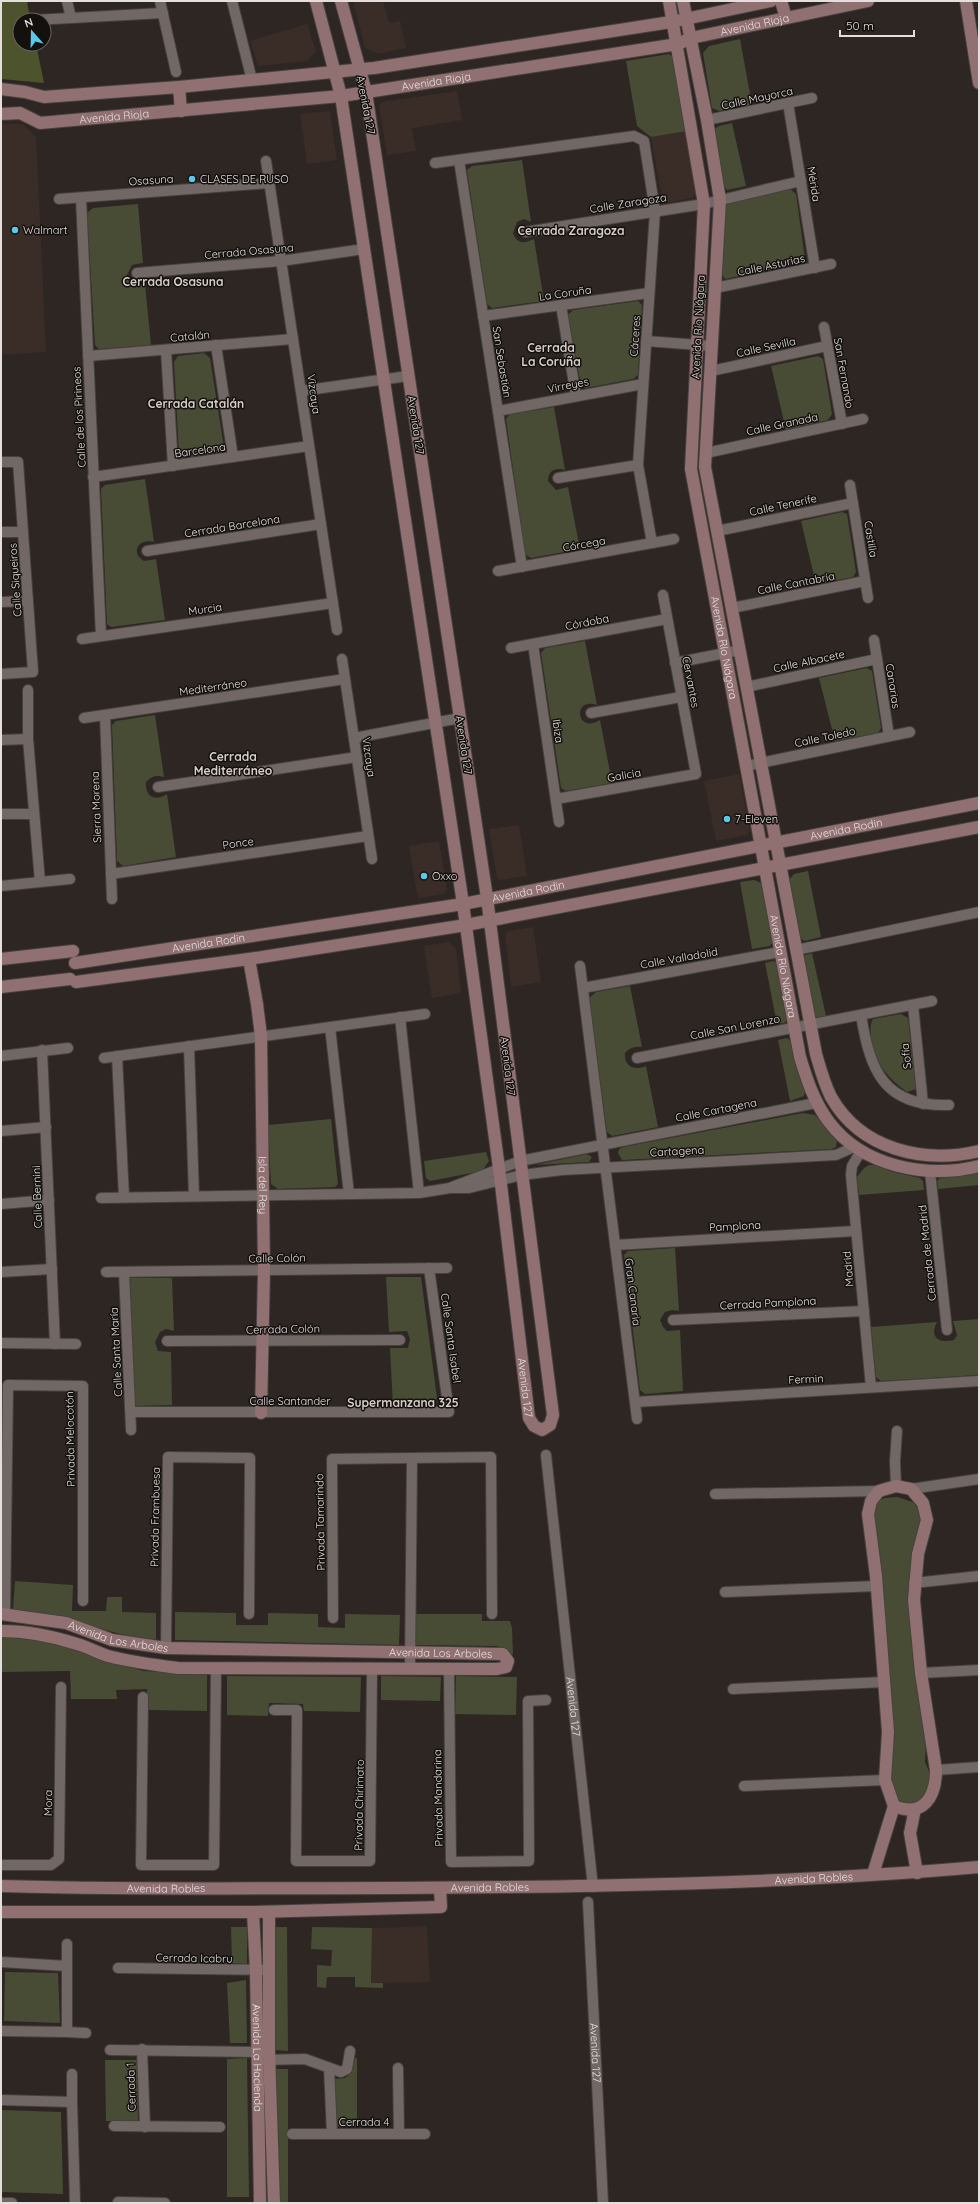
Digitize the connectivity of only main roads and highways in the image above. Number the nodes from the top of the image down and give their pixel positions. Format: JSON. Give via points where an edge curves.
{"nodes":[{"id":1,"x":316,"y":1,"type":"edge"},
{"id":2,"x":341,"y":1,"type":"edge"},
{"id":3,"x":669,"y":1,"type":"edge"},
{"id":4,"x":683,"y":1,"type":"edge"},
{"id":5,"x":771,"y":1,"type":"edge"},
{"id":6,"x":781,"y":1,"type":"edge"},
{"id":7,"x":868,"y":1,"type":"edge"},
{"id":8,"x":966,"y":1,"type":"edge"},
{"id":9,"x":737,"y":8,"type":"junction"},
{"id":10,"x":686,"y":18,"type":"junction"},
{"id":11,"x":786,"y":18,"type":"junction"},
{"id":12,"x":671,"y":22,"type":"junction"},
{"id":13,"x":741,"y":29,"type":"junction"},
{"id":14,"x":691,"y":38,"type":"junction"},
{"id":15,"x":678,"y":44,"type":"junction"},
{"id":16,"x":359,"y":70,"type":"junction"},
{"id":17,"x":335,"y":72,"type":"junction"},
{"id":18,"x":979,"y":83,"type":"edge"},
{"id":19,"x":179,"y":87,"type":"junction"},
{"id":20,"x":1,"y":89,"type":"edge"},
{"id":21,"x":25,"y":92,"type":"junction"},
{"id":22,"x":366,"y":92,"type":"junction"},
{"id":23,"x":341,"y":96,"type":"junction"},
{"id":24,"x":181,"y":111,"type":"junction"},
{"id":25,"x":20,"y":113,"type":"junction"},
{"id":26,"x":1,"y":114,"type":"edge"},
{"id":27,"x":979,"y":803,"type":"edge"},
{"id":28,"x":979,"y":827,"type":"edge"},
{"id":29,"x":776,"y":843,"type":"junction"},
{"id":30,"x":761,"y":846,"type":"junction"},
{"id":31,"x":780,"y":865,"type":"junction"},
{"id":32,"x":765,"y":868,"type":"junction"},
{"id":33,"x":487,"y":898,"type":"junction"},
{"id":34,"x":463,"y":904,"type":"junction"},
{"id":35,"x":490,"y":920,"type":"junction"},
{"id":36,"x":466,"y":925,"type":"junction"},
{"id":37,"x":133,"y":954,"type":"junction"},
{"id":38,"x":1,"y":959,"type":"edge"},
{"id":39,"x":249,"y":959,"type":"junction"},
{"id":40,"x":137,"y":974,"type":"junction"},
{"id":41,"x":1,"y":987,"type":"edge"},
{"id":42,"x":979,"y":1151,"type":"edge"},
{"id":43,"x":979,"y":1166,"type":"edge"},
{"id":44,"x":261,"y":1413,"type":"road end"},
{"id":45,"x":3,"y":1614,"type":"edge"},
{"id":46,"x":1,"y":1631,"type":"edge"},
{"id":47,"x":112,"y":1640,"type":"junction"},
{"id":48,"x":262,"y":1650,"type":"junction"},
{"id":49,"x":107,"y":1655,"type":"junction"},
{"id":50,"x":262,"y":1667,"type":"junction"},
{"id":51,"x":894,"y":1806,"type":"junction"},
{"id":52,"x":915,"y":1809,"type":"junction"},
{"id":53,"x":979,"y":1867,"type":"edge"},
{"id":54,"x":917,"y":1873,"type":"junction"},
{"id":55,"x":873,"y":1874,"type":"junction"},
{"id":56,"x":1,"y":1886,"type":"edge"},
{"id":57,"x":440,"y":1888,"type":"junction"},
{"id":58,"x":1,"y":1912,"type":"edge"},
{"id":59,"x":253,"y":1912,"type":"junction"},
{"id":60,"x":269,"y":1912,"type":"junction"},
{"id":61,"x":260,"y":2203,"type":"edge"},
{"id":62,"x":274,"y":2203,"type":"edge"}],
"edges":[{"from":1,"to":17,"type":"main road","name":"Avenida 127"},
{"from":2,"to":16,"type":"main road","name":"Avenida 127"},
{"from":3,"to":12,"type":"main road","name":"Avenida Río Niágara"},
{"from":4,"to":10,"type":"main road","name":"Avenida Río Niágara"},
{"from":5,"to":9,"type":"main road","name":"Avenida Rioja"},
{"from":6,"to":11,"type":"main road"},
{"from":7,"to":11,"type":"main road","name":"Avenida Rioja"},
{"from":8,"to":18,"type":"main road"},
{"from":9,"to":10,"type":"main road","name":"Avenida Rioja"},
{"from":9,"to":13,"type":"main road"},
{"from":10,"to":12,"type":"main road","name":"Avenida Rioja"},
{"from":10,"to":14,"type":"main road","name":"Avenida Río Niágara"},
{"from":11,"to":13,"type":"main road","name":"Avenida Rioja"},
{"from":12,"to":15,"type":"main road","name":"Avenida Río Niágara"},
{"from":12,"to":16,"type":"main road","name":"Avenida Rioja"},
{"from":13,"to":14,"type":"main road","name":"Avenida Rioja"},
{"from":14,"to":15,"type":"main road","name":"Avenida Rioja"},
{"from":14,"to":29,"type":"main road","name":"Avenida Río Niágara","via":[[720,200],[705,467]]},
{"from":15,"to":22,"type":"main road","name":"Avenida Rioja"},
{"from":15,"to":30,"type":"main road","name":"Avenida Río Niágara","via":[[704,204],[690,469]]},
{"from":16,"to":17,"type":"main road","name":"Avenida Rioja"},
{"from":16,"to":22,"type":"main road","name":"Avenida 127"},
{"from":17,"to":19,"type":"main road","name":"Avenida Rioja"},
{"from":17,"to":23,"type":"main road","name":"Avenida 127"},
{"from":19,"to":21,"type":"main road","name":"Avenida Rioja","via":[[44,97]]},
{"from":19,"to":24,"type":"main road"},
{"from":20,"to":21,"type":"main road","name":"Avenida Rioja"},
{"from":21,"to":25,"type":"main road"},
{"from":22,"to":23,"type":"main road","name":"Avenida Rioja"},
{"from":22,"to":33,"type":"main road","name":"Avenida 127"},
{"from":23,"to":24,"type":"main road","name":"Avenida Rioja"},
{"from":23,"to":34,"type":"main road","name":"Avenida 127"},
{"from":24,"to":25,"type":"main road","name":"Avenida Rioja","via":[[40,123]]},
{"from":25,"to":26,"type":"main road","name":"Avenida Rioja"},
{"from":27,"to":29,"type":"main road","name":"Avenida Rodin"},
{"from":28,"to":31,"type":"main road","name":"Avenida Rodin"},
{"from":29,"to":30,"type":"main road","name":"Avenida Rodin"},
{"from":29,"to":31,"type":"main road","name":"Avenida Río Niágara"},
{"from":30,"to":32,"type":"main road","name":"Avenida Río Niágara"},
{"from":30,"to":33,"type":"main road","name":"Avenida Rodin"},
{"from":31,"to":32,"type":"main road","name":"Avenida Rodin"},
{"from":31,"to":42,"type":"main road","name":"Avenida Río Niágara","via":[[810,1024],[823,1079],[832,1097],[857,1127],[879,1142],[913,1154],[949,1157]]},
{"from":32,"to":35,"type":"main road","name":"Avenida Rodin"},
{"from":32,"to":43,"type":"main road","name":"Avenida Río Niágara","via":[[794,1027],[806,1078],[816,1103],[829,1122],[858,1149],[891,1164],[930,1172],[948,1172]]},
{"from":33,"to":34,"type":"main road","name":"Avenida Rodin"},
{"from":33,"to":35,"type":"main road","name":"Avenida 127"},
{"from":34,"to":36,"type":"main road","name":"Avenida 127"},
{"from":34,"to":37,"type":"main road","name":"Avenida Rodin"},
{"from":35,"to":36,"type":"main road","name":"Avenida Rodin"},
{"from":35,"to":36,"type":"main road","name":"Avenida 127","via":[[553,1415],[550,1425],[542,1430],[534,1426],[529,1418]]},
{"from":36,"to":39,"type":"main road","name":"Avenida Rodin"},
{"from":37,"to":38,"type":"main road","name":"Avenida Rodin"},
{"from":37,"to":40,"type":"main road"},
{"from":39,"to":40,"type":"main road","name":"Avenida Rodin"},
{"from":39,"to":44,"type":"main road","name":"Isla del Rey","via":[[261,1036],[264,1270]]},
{"from":40,"to":41,"type":"main road","name":"Avenida Rodin"},
{"from":45,"to":47,"type":"main road","name":"Avenida Los Arboles","via":[[66,1623]]},
{"from":46,"to":49,"type":"main road","name":"Avenida Los Arboles","via":[[21,1631],[52,1637]]},
{"from":47,"to":48,"type":"main road","name":"Avenida Los Arboles","via":[[166,1648]]},
{"from":47,"to":49,"type":"main road"},
{"from":48,"to":50,"type":"main road"},
{"from":48,"to":50,"type":"main road","name":"Avenida Los Arboles","via":[[503,1654],[508,1661],[506,1667],[497,1669],[372,1670]]},
{"from":49,"to":50,"type":"main road","name":"Avenida Los Arboles","via":[[141,1664],[178,1668]]},
{"from":51,"to":52,"type":"main road","via":[[905,1810]]},
{"from":51,"to":52,"type":"main road","via":[[884,1780],[888,1732],[877,1586],[868,1514],[871,1501],[879,1491],[896,1486],[911,1489],[923,1503],[927,1520],[914,1583],[921,1673],[936,1785],[930,1800]]},
{"from":51,"to":55,"type":"main road"},
{"from":52,"to":54,"type":"main road","via":[[910,1833]]},
{"from":53,"to":54,"type":"main road","name":"Avenida Robles"},
{"from":54,"to":55,"type":"main road","name":"Avenida Robles"},
{"from":55,"to":57,"type":"main road","name":"Avenida Robles","via":[[688,1885]]},
{"from":56,"to":57,"type":"main road","name":"Avenida Robles","via":[[107,1889]]},
{"from":57,"to":60,"type":"main road","via":[[441,1907]]},
{"from":58,"to":59,"type":"main road"},
{"from":59,"to":60,"type":"main road"},
{"from":59,"to":61,"type":"main road","name":"Avenida La Hacienda"},
{"from":60,"to":62,"type":"main road","via":[[269,2056]]}]}
